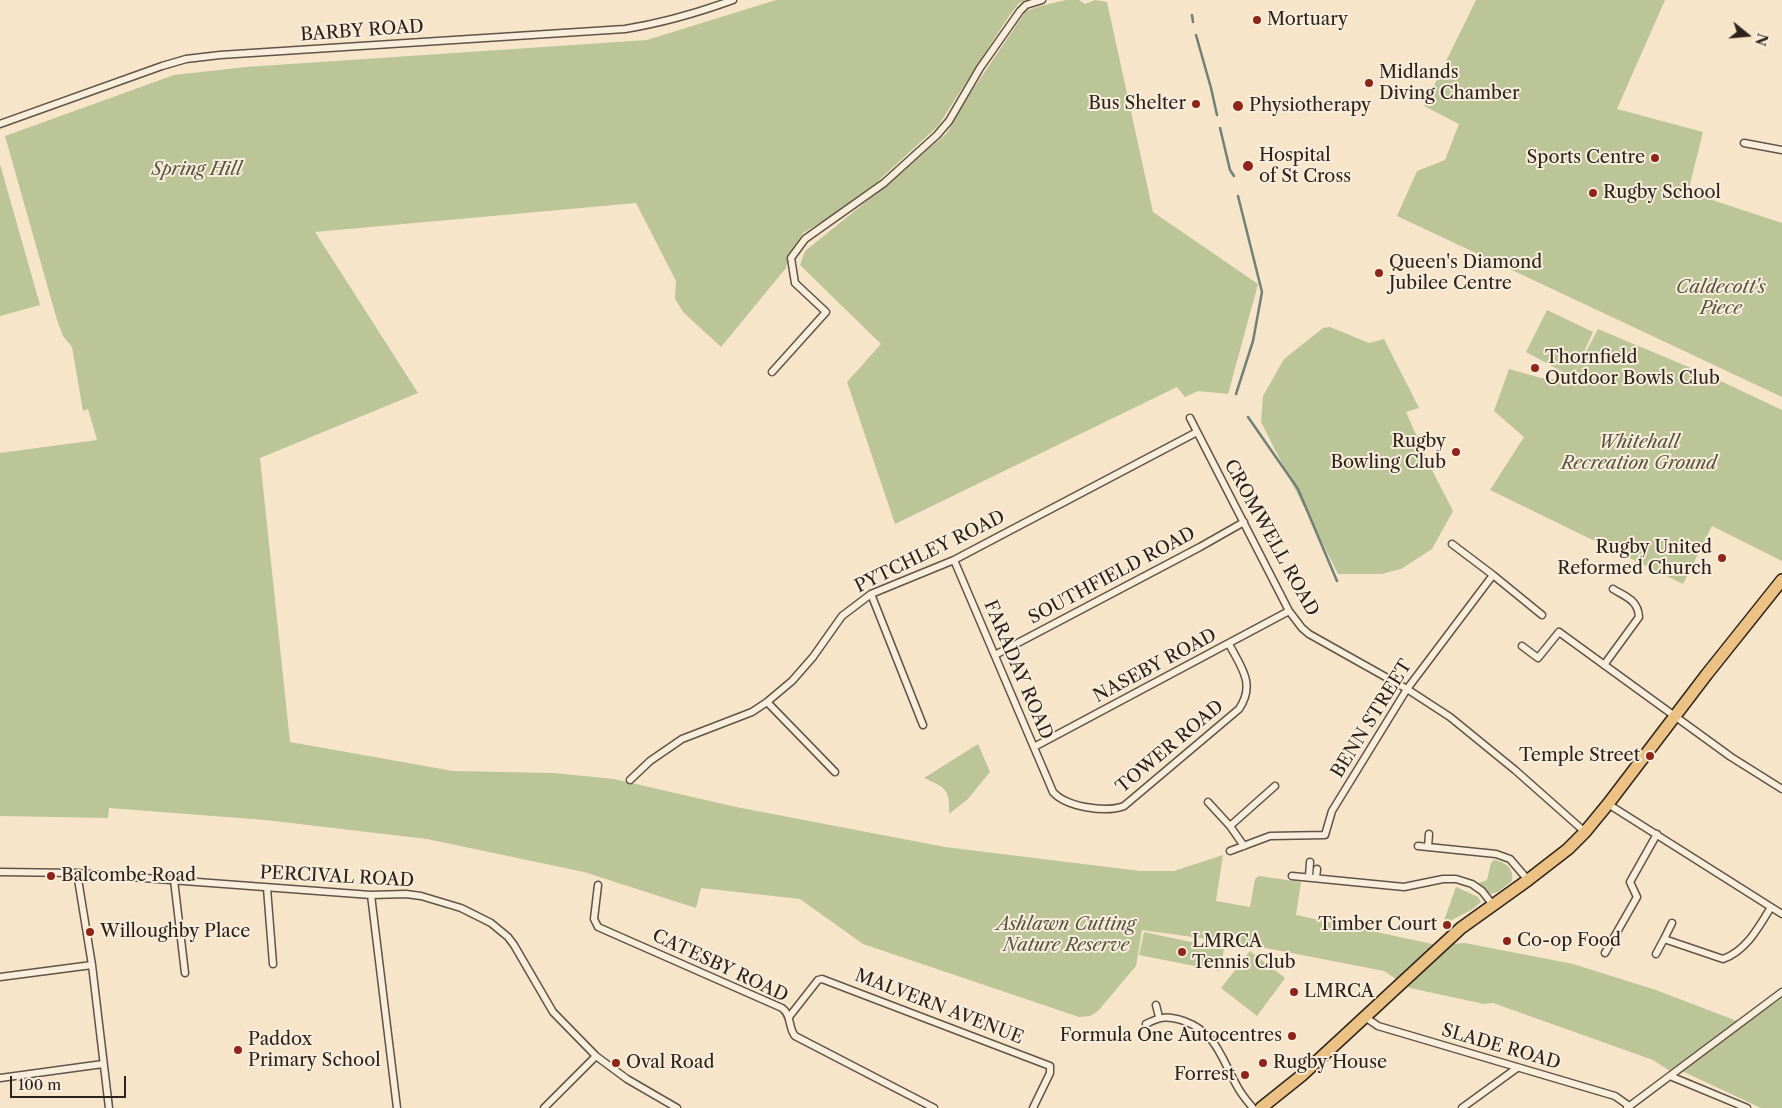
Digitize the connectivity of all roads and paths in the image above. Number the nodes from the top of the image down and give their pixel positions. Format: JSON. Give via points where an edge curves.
{"nodes":[{"id":1,"x":733,"y":0,"type":"edge"},
{"id":2,"x":1042,"y":0,"type":"edge"},
{"id":3,"x":0,"y":124,"type":"edge"},
{"id":4,"x":1744,"y":143,"type":"dead end"},
{"id":5,"x":1782,"y":150,"type":"edge"},
{"id":6,"x":772,"y":372,"type":"dead end"},
{"id":7,"x":1190,"y":418,"type":"dead end"},
{"id":8,"x":1197,"y":432,"type":"junction"},
{"id":9,"x":1244,"y":522,"type":"junction"},
{"id":10,"x":1452,"y":544,"type":"dead end"},
{"id":11,"x":954,"y":560,"type":"junction"},
{"id":12,"x":1493,"y":574,"type":"junction"},
{"id":13,"x":1782,"y":580,"type":"edge"},
{"id":14,"x":1613,"y":589,"type":"dead end"},
{"id":15,"x":871,"y":594,"type":"junction"},
{"id":16,"x":1289,"y":611,"type":"junction"},
{"id":17,"x":1542,"y":614,"type":"dead end"},
{"id":18,"x":1229,"y":644,"type":"junction"},
{"id":19,"x":1522,"y":646,"type":"dead end"},
{"id":20,"x":995,"y":655,"type":"junction"},
{"id":21,"x":1604,"y":665,"type":"junction"},
{"id":22,"x":1407,"y":689,"type":"junction"},
{"id":23,"x":767,"y":702,"type":"junction"},
{"id":24,"x":1675,"y":716,"type":"junction"},
{"id":25,"x":922,"y":725,"type":"dead end"},
{"id":26,"x":1034,"y":747,"type":"junction"},
{"id":27,"x":836,"y":772,"type":"dead end"},
{"id":28,"x":630,"y":780,"type":"dead end"},
{"id":29,"x":1275,"y":786,"type":"dead end"},
{"id":30,"x":1782,"y":789,"type":"edge"},
{"id":31,"x":1053,"y":792,"type":"joint"},
{"id":32,"x":1208,"y":802,"type":"dead end"},
{"id":33,"x":1608,"y":804,"type":"junction"},
{"id":34,"x":1230,"y":826,"type":"junction"},
{"id":35,"x":1586,"y":832,"type":"junction"},
{"id":36,"x":1429,"y":834,"type":"dead end"},
{"id":37,"x":1657,"y":834,"type":"junction"},
{"id":38,"x":1244,"y":846,"type":"junction"},
{"id":39,"x":1418,"y":846,"type":"dead end"},
{"id":40,"x":1428,"y":847,"type":"junction"},
{"id":41,"x":1230,"y":851,"type":"dead end"},
{"id":42,"x":1310,"y":862,"type":"dead end"},
{"id":43,"x":1317,"y":870,"type":"dead end"},
{"id":44,"x":0,"y":872,"type":"edge"},
{"id":45,"x":77,"y":872,"type":"junction"},
{"id":46,"x":1292,"y":876,"type":"dead end"},
{"id":47,"x":1313,"y":877,"type":"junction"},
{"id":48,"x":174,"y":880,"type":"junction"},
{"id":49,"x":1528,"y":880,"type":"junction"},
{"id":50,"x":598,"y":885,"type":"dead end"},
{"id":51,"x":267,"y":888,"type":"junction"},
{"id":52,"x":371,"y":896,"type":"junction"},
{"id":53,"x":1493,"y":905,"type":"junction"},
{"id":54,"x":1771,"y":907,"type":"junction"},
{"id":55,"x":1782,"y":914,"type":"edge"},
{"id":56,"x":1672,"y":923,"type":"dead end"},
{"id":57,"x":1664,"y":940,"type":"junction"},
{"id":58,"x":1605,"y":953,"type":"dead end"},
{"id":59,"x":1656,"y":954,"type":"dead end"},
{"id":60,"x":92,"y":964,"type":"junction"},
{"id":61,"x":273,"y":964,"type":"dead end"},
{"id":62,"x":185,"y":973,"type":"dead end"},
{"id":63,"x":0,"y":977,"type":"edge"},
{"id":64,"x":1782,"y":992,"type":"edge"},
{"id":65,"x":1156,"y":1005,"type":"dead end"},
{"id":66,"x":789,"y":1017,"type":"junction"},
{"id":67,"x":1159,"y":1017,"type":"junction"},
{"id":68,"x":1365,"y":1017,"type":"junction"},
{"id":69,"x":1146,"y":1024,"type":"dead end"},
{"id":70,"x":596,"y":1056,"type":"junction"},
{"id":71,"x":103,"y":1064,"type":"junction"},
{"id":72,"x":1517,"y":1068,"type":"junction"},
{"id":73,"x":1673,"y":1074,"type":"junction"},
{"id":74,"x":0,"y":1078,"type":"edge"},
{"id":75,"x":1628,"y":1107,"type":"edge"},
{"id":76,"x":109,"y":1108,"type":"edge"},
{"id":77,"x":397,"y":1108,"type":"edge"},
{"id":78,"x":544,"y":1108,"type":"edge"},
{"id":79,"x":677,"y":1108,"type":"edge"},
{"id":80,"x":934,"y":1108,"type":"edge"},
{"id":81,"x":1033,"y":1108,"type":"edge"},
{"id":82,"x":1253,"y":1108,"type":"edge"},
{"id":83,"x":1261,"y":1108,"type":"edge"},
{"id":84,"x":1462,"y":1108,"type":"edge"},
{"id":85,"x":1747,"y":1108,"type":"edge"}],
"edges":[{"from":1,"to":3,"type":"street","name":"BARBY ROAD","via":[[701,12],[625,29],[220,54],[186,59]]},
{"from":2,"to":6,"type":"street","via":[[1026,5],[1020,11],[980,68],[950,121],[937,135],[884,183],[805,239],[791,258],[795,283],[826,312]]},
{"from":4,"to":5,"type":"street"},
{"from":7,"to":8,"type":"street","name":"CROMWELL ROAD"},
{"from":8,"to":9,"type":"street","name":"CROMWELL ROAD"},
{"from":8,"to":11,"type":"street","name":"PYTCHLEY ROAD"},
{"from":9,"to":16,"type":"street","name":"CROMWELL ROAD"},
{"from":9,"to":20,"type":"street","name":"SOUTHFIELD ROAD"},
{"from":10,"to":12,"type":"street"},
{"from":11,"to":15,"type":"street","name":"PYTCHLEY ROAD"},
{"from":11,"to":20,"type":"street","name":"FARADAY ROAD"},
{"from":12,"to":17,"type":"street"},
{"from":12,"to":22,"type":"street","name":"BENN STREET"},
{"from":13,"to":24,"type":"highway"},
{"from":14,"to":21,"type":"street","via":[[1635,603],[1639,617]]},
{"from":15,"to":23,"type":"street","name":"PYTCHLEY ROAD","via":[[842,616],[798,675]]},
{"from":15,"to":25,"type":"street"},
{"from":16,"to":18,"type":"street","name":"NASEBY ROAD"},
{"from":16,"to":22,"type":"street","name":"CROMWELL ROAD","via":[[1309,634]]},
{"from":18,"to":26,"type":"street","name":"NASEBY ROAD"},
{"from":18,"to":31,"type":"street","name":"TOWER ROAD","via":[[1246,677],[1245,700],[1239,709],[1132,801],[1109,810],[1066,803]]},
{"from":19,"to":21,"type":"street","via":[[1538,658],[1559,632]]},
{"from":20,"to":26,"type":"street","name":"FARADAY ROAD"},
{"from":21,"to":24,"type":"street"},
{"from":22,"to":35,"type":"street","name":"CROMWELL ROAD","via":[[1452,719]]},
{"from":22,"to":38,"type":"street","name":"BENN STREET","via":[[1332,811],[1325,836],[1270,836]]},
{"from":23,"to":27,"type":"street"},
{"from":23,"to":28,"type":"street","name":"PYTCHLEY ROAD","via":[[752,712],[682,739],[650,761]]},
{"from":24,"to":30,"type":"street"},
{"from":24,"to":33,"type":"highway"},
{"from":26,"to":31,"type":"street","name":"FARADAY ROAD"},
{"from":29,"to":34,"type":"street"},
{"from":32,"to":34,"type":"street"},
{"from":33,"to":35,"type":"highway"},
{"from":33,"to":37,"type":"street"},
{"from":34,"to":38,"type":"street"},
{"from":35,"to":49,"type":"highway"},
{"from":36,"to":40,"type":"street"},
{"from":37,"to":54,"type":"street"},
{"from":37,"to":58,"type":"street","via":[[1630,882],[1637,896]]},
{"from":38,"to":41,"type":"street"},
{"from":39,"to":40,"type":"street"},
{"from":40,"to":49,"type":"street","via":[[1496,854],[1510,859]]},
{"from":42,"to":47,"type":"street"},
{"from":43,"to":47,"type":"street"},
{"from":44,"to":45,"type":"street","name":"PERCIVAL ROAD"},
{"from":45,"to":48,"type":"street","name":"PERCIVAL ROAD"},
{"from":45,"to":60,"type":"street"},
{"from":46,"to":47,"type":"street"},
{"from":47,"to":53,"type":"street","via":[[1404,888],[1456,879],[1472,884]]},
{"from":48,"to":51,"type":"street","name":"PERCIVAL ROAD"},
{"from":48,"to":62,"type":"street"},
{"from":49,"to":53,"type":"highway"},
{"from":50,"to":66,"type":"street","name":"CATESBY ROAD","via":[[594,919],[598,927],[777,1005]]},
{"from":51,"to":52,"type":"street","name":"PERCIVAL ROAD"},
{"from":51,"to":61,"type":"street"},
{"from":52,"to":70,"type":"street","name":"PERCIVAL ROAD","via":[[422,896],[461,908],[490,923],[514,945],[553,1012]]},
{"from":52,"to":77,"type":"street"},
{"from":53,"to":68,"type":"highway","via":[[1449,938]]},
{"from":54,"to":55,"type":"street"},
{"from":54,"to":57,"type":"street","via":[[1742,948],[1723,959]]},
{"from":56,"to":57,"type":"street"},
{"from":57,"to":59,"type":"street"},
{"from":60,"to":63,"type":"street"},
{"from":60,"to":71,"type":"street"},
{"from":64,"to":73,"type":"street"},
{"from":65,"to":67,"type":"street"},
{"from":66,"to":80,"type":"street","name":"CATESBY ROAD","via":[[791,1031],[796,1036]]},
{"from":66,"to":81,"type":"street","name":"MALVERN AVENUE","via":[[818,980],[831,983],[1050,1066],[1050,1073]]},
{"from":67,"to":69,"type":"street"},
{"from":67,"to":82,"type":"street","via":[[1191,1024],[1211,1038],[1236,1085]]},
{"from":68,"to":72,"type":"street","name":"SLADE ROAD","via":[[1378,1026]]},
{"from":68,"to":83,"type":"highway"},
{"from":70,"to":78,"type":"street"},
{"from":70,"to":79,"type":"street","name":"PERCIVAL ROAD","via":[[627,1079]]},
{"from":71,"to":74,"type":"street"},
{"from":71,"to":76,"type":"street"},
{"from":72,"to":75,"type":"street","name":"SLADE ROAD","via":[[1615,1096]]},
{"from":72,"to":84,"type":"street"},
{"from":73,"to":75,"type":"street"},
{"from":73,"to":85,"type":"street"}]}
